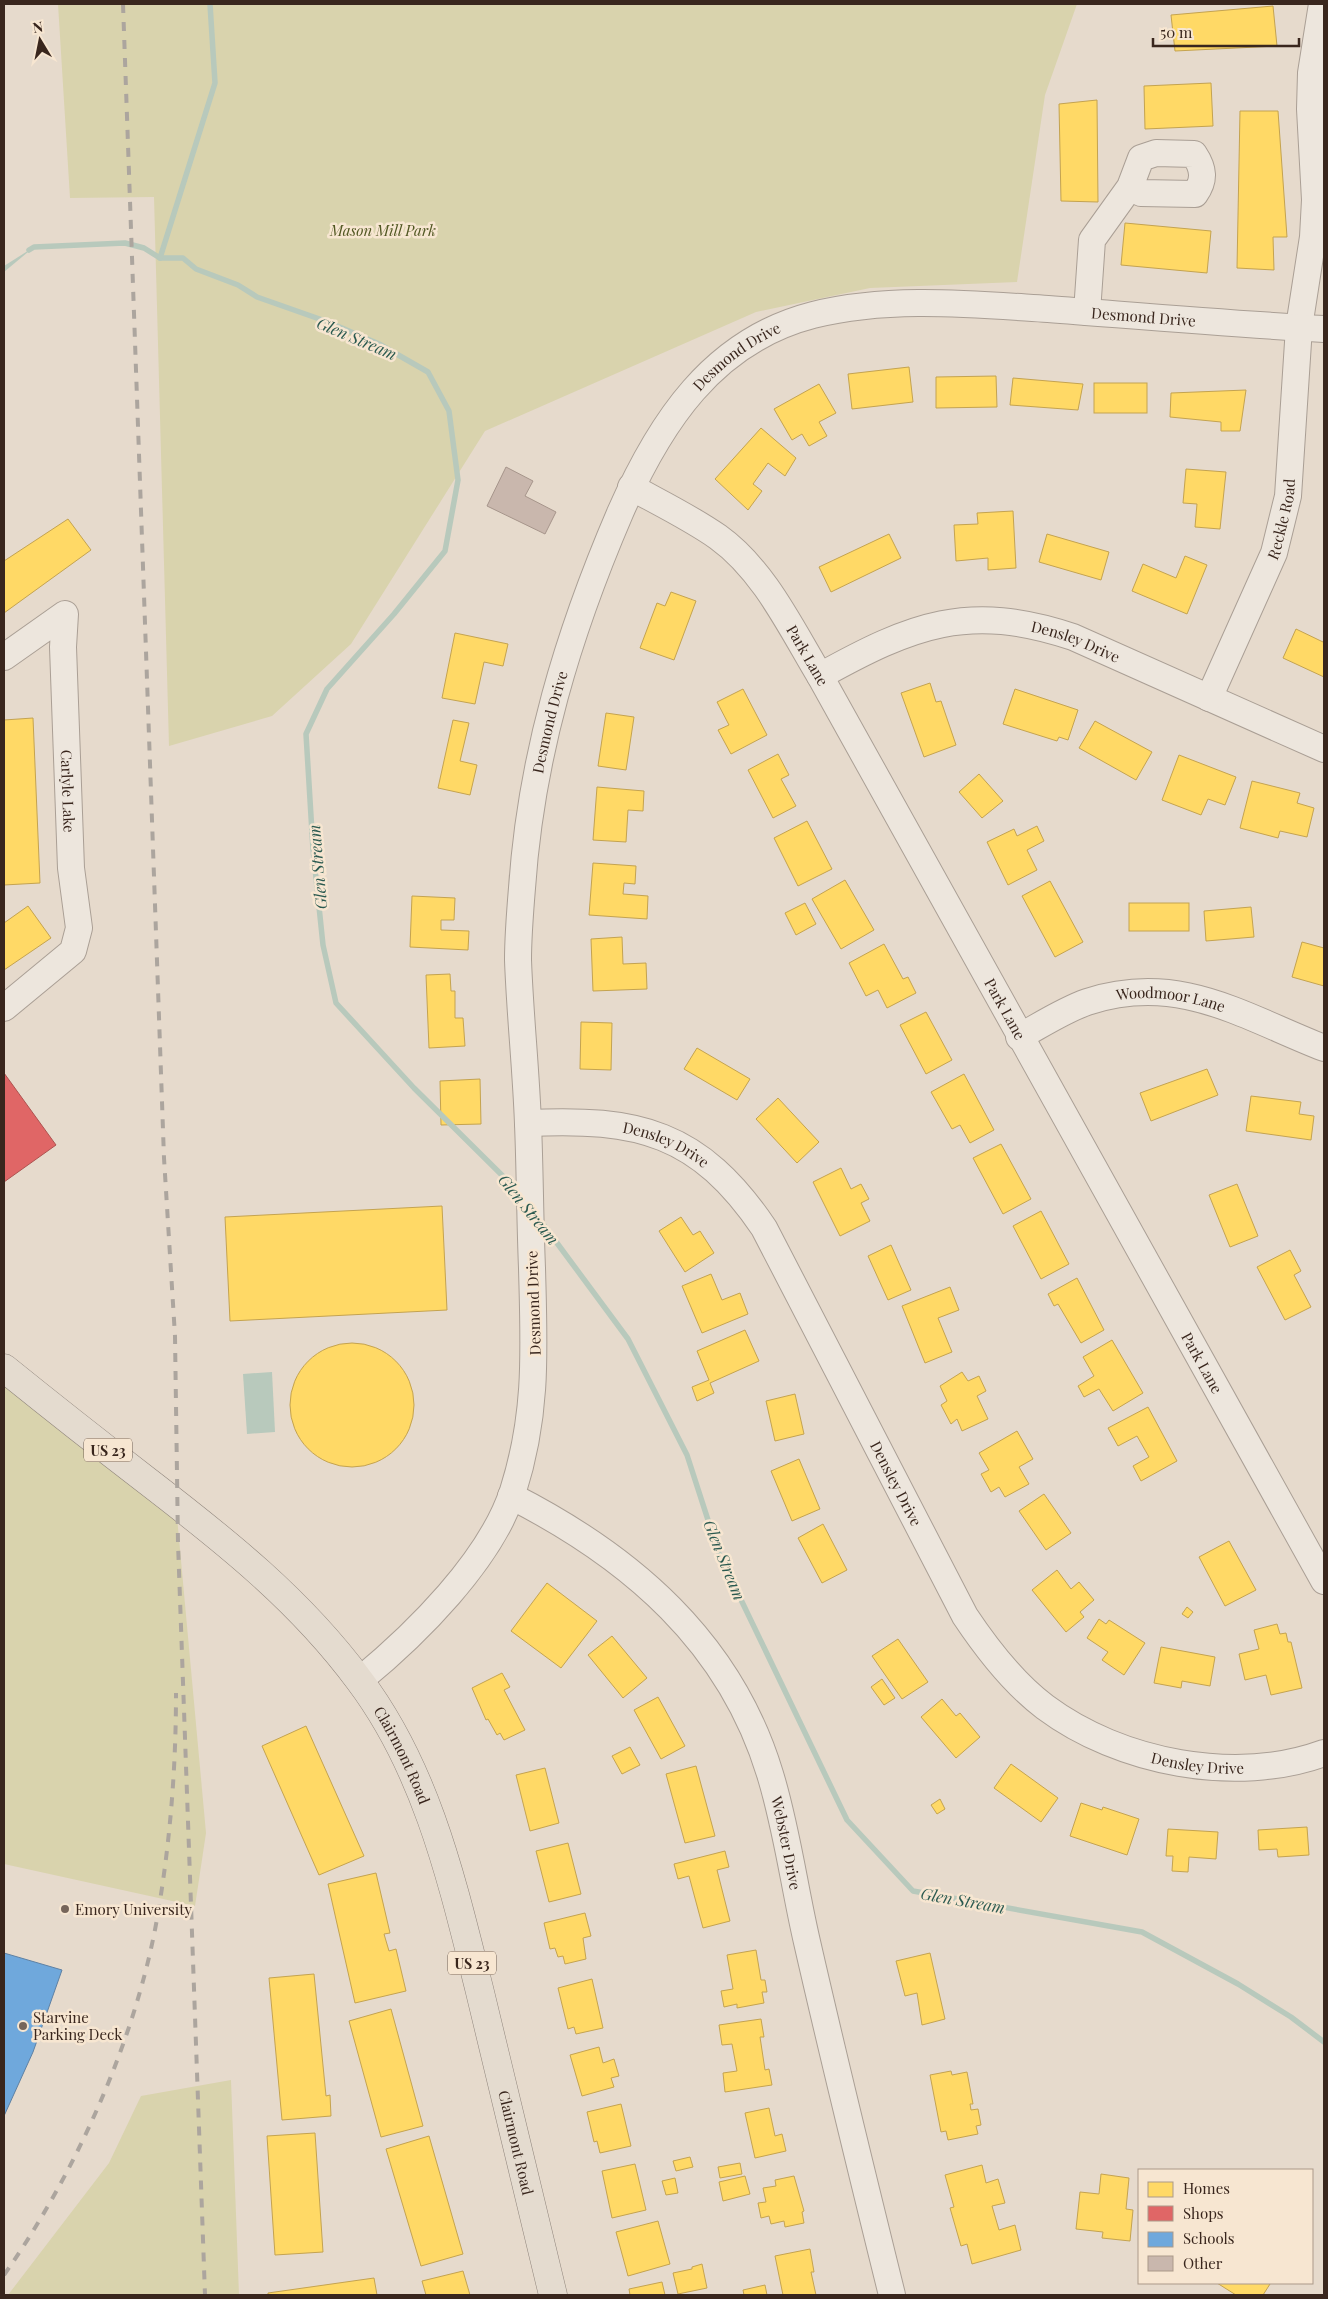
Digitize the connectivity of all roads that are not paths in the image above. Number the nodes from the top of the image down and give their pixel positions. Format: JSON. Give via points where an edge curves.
{"nodes":[{"id":1,"x":1322,"y":4,"type":"edge"},
{"id":2,"x":1130,"y":187,"type":"dead end"},
{"id":3,"x":1087,"y":312,"type":"junction"},
{"id":4,"x":1312,"y":328,"type":"edge"},
{"id":5,"x":631,"y":487,"type":"junction"},
{"id":6,"x":4,"y":656,"type":"edge"},
{"id":7,"x":820,"y":676,"type":"junction"},
{"id":8,"x":1209,"y":698,"type":"junction"},
{"id":9,"x":1324,"y":749,"type":"edge"},
{"id":10,"x":4,"y":1008,"type":"edge"},
{"id":11,"x":1020,"y":1037,"type":"junction"},
{"id":12,"x":1324,"y":1048,"type":"edge"},
{"id":13,"x":528,"y":1123,"type":"junction"},
{"id":14,"x":4,"y":1368,"type":"edge"},
{"id":15,"x":511,"y":1496,"type":"junction"},
{"id":16,"x":1324,"y":1582,"type":"edge"},
{"id":17,"x":360,"y":1680,"type":"junction"},
{"id":18,"x":1324,"y":1753,"type":"edge"},
{"id":19,"x":553,"y":2295,"type":"edge"},
{"id":20,"x":892,"y":2295,"type":"edge"}],
"edges":[{"from":1,"to":4,"type":"street","name":"Reckle Road","via":[[1311,73],[1315,200]]},
{"from":2,"to":3,"type":"street","via":[[1092,240]]},
{"from":3,"to":4,"type":"street","name":"Desmond Drive"},
{"from":3,"to":5,"type":"street","name":"Desmond Drive","via":[[911,303],[842,309],[786,323],[731,354],[688,394],[666,423]]},
{"from":4,"to":8,"type":"street","name":"Reckle Road","via":[[1282,526],[1274,553]]},
{"from":5,"to":7,"type":"street","name":"Park Lane","via":[[702,527],[733,549],[768,592]]},
{"from":5,"to":13,"type":"street","name":"Desmond Drive","via":[[587,592],[554,693],[527,824],[518,956]]},
{"from":6,"to":10,"type":"street","name":"Carlyle Lake","via":[[65,614],[63,647],[71,868],[79,928],[74,951]]},
{"from":7,"to":8,"type":"street","name":"Densley Drive","via":[[867,650],[913,631],[959,621],[1006,621],[1073,638]]},
{"from":7,"to":11,"type":"street","name":"Park Lane"},
{"from":8,"to":9,"type":"street","name":"Densley Drive"},
{"from":11,"to":12,"type":"street","name":"Woodmoor Lane","via":[[1087,1002],[1167,992],[1200,997]]},
{"from":11,"to":16,"type":"street","name":"Park Lane"},
{"from":13,"to":15,"type":"street","name":"Desmond Drive","via":[[535,1352],[533,1400],[529,1433]]},
{"from":13,"to":18,"type":"street","name":"Densley Drive","via":[[597,1122],[658,1135],[712,1167],[738,1193],[764,1228],[965,1616],[995,1658],[1046,1708],[1118,1745],[1180,1763],[1224,1768],[1267,1766],[1288,1764]]},
{"from":14,"to":17,"type":"main road","name":"Clairmont Road","number":"US 23","via":[[261,1572],[297,1606]]},
{"from":15,"to":17,"type":"street","name":"Desmond Drive","via":[[497,1529],[458,1583]]},
{"from":15,"to":20,"type":"street","name":"Webster Drive","via":[[581,1536],[630,1570],[666,1602],[728,1678],[750,1722],[770,1773],[782,1820],[807,1941]]},
{"from":17,"to":19,"type":"main road","name":"Clairmont Road","number":"US 23","via":[[410,1766],[446,1861]]}]}
